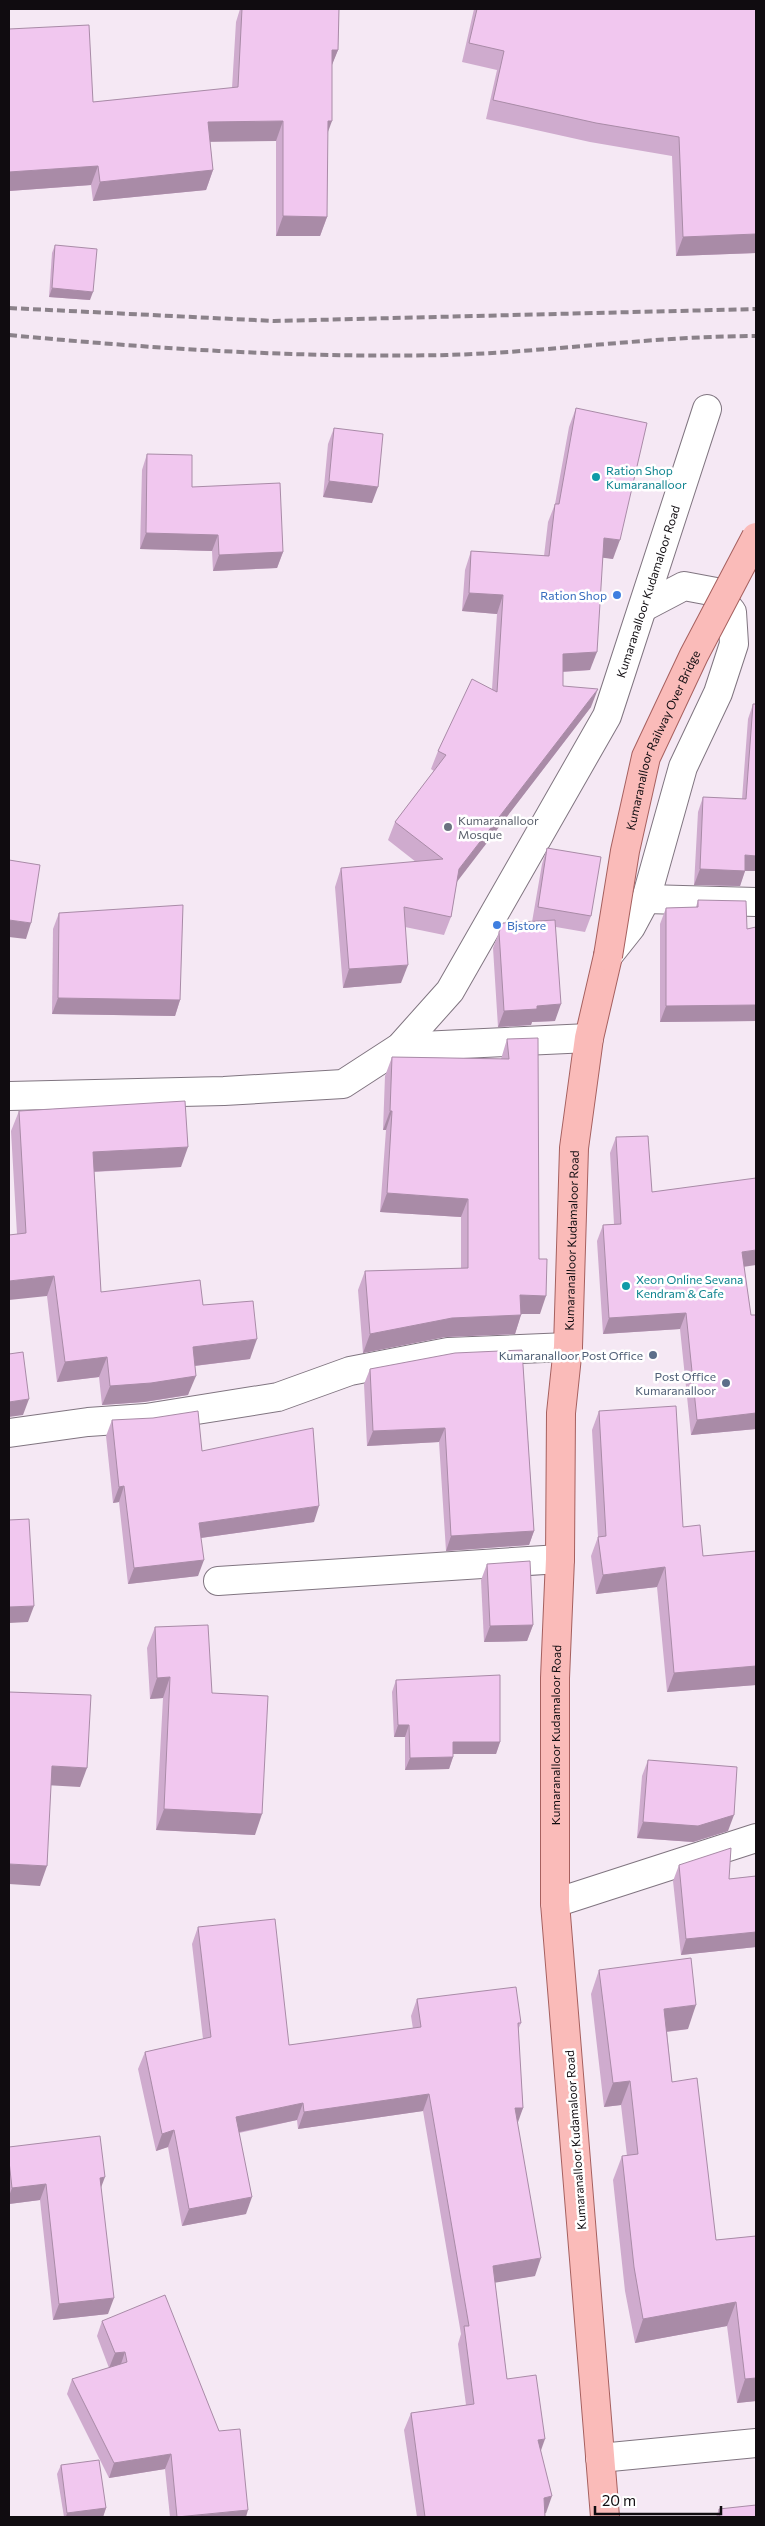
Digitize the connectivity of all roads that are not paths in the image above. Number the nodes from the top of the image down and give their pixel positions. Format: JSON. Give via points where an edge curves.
{"nodes":[{"id":1,"x":707,"y":409,"type":"dead end"},
{"id":2,"x":756,"y":537,"type":"edge"},
{"id":3,"x":644,"y":607,"type":"junction"},
{"id":4,"x":646,"y":899,"type":"junction"},
{"id":5,"x":756,"y":902,"type":"edge"},
{"id":6,"x":608,"y":956,"type":"junction"},
{"id":7,"x":589,"y":1038,"type":"junction"},
{"id":8,"x":400,"y":1047,"type":"junction"},
{"id":9,"x":9,"y":1096,"type":"edge"},
{"id":10,"x":568,"y":1347,"type":"junction"},
{"id":11,"x":9,"y":1433,"type":"edge"},
{"id":12,"x":560,"y":1559,"type":"junction"},
{"id":13,"x":218,"y":1580,"type":"dead end"},
{"id":14,"x":756,"y":1838,"type":"edge"},
{"id":15,"x":555,"y":1903,"type":"junction"},
{"id":16,"x":756,"y":2443,"type":"edge"},
{"id":17,"x":600,"y":2458,"type":"junction"},
{"id":18,"x":604,"y":2517,"type":"edge"}],
"edges":[{"from":1,"to":3,"type":"street","name":"Kumaranalloor Kudamaloor Road"},
{"from":2,"to":6,"type":"main road","name":"Kumaranalloor Railway Over Bridge","bridge":true,"via":[[694,655],[646,757],[625,851]]},
{"from":3,"to":4,"type":"street","via":[[684,586],[716,592],[732,612],[734,644],[718,693],[683,767]]},
{"from":3,"to":8,"type":"street","name":"Kumaranalloor Kudamaloor Road","via":[[606,716],[450,991]]},
{"from":4,"to":5,"type":"street"},
{"from":4,"to":6,"type":"street","via":[[631,927]]},
{"from":6,"to":7,"type":"main road","name":"Kumaranalloor Kudamaloor Road"},
{"from":7,"to":8,"type":"street"},
{"from":7,"to":10,"type":"main road","name":"Kumaranalloor Kudamaloor Road","via":[[574,1148]]},
{"from":8,"to":9,"type":"street","name":"Kumaranalloor Kudamaloor Road","via":[[343,1084],[224,1091]]},
{"from":10,"to":11,"type":"street","via":[[448,1352],[350,1371],[278,1397],[146,1418]]},
{"from":10,"to":12,"type":"main road","name":"Kumaranalloor Kudamaloor Road","via":[[561,1413]]},
{"from":12,"to":13,"type":"street"},
{"from":12,"to":15,"type":"main road","name":"Kumaranalloor Kudamaloor Road","via":[[555,1678]]},
{"from":14,"to":15,"type":"street"},
{"from":15,"to":17,"type":"main road","name":"Kumaranalloor Kudamaloor Road"},
{"from":16,"to":17,"type":"street"},
{"from":17,"to":18,"type":"main road","name":"Kumaranalloor Kudamaloor Road"}]}
